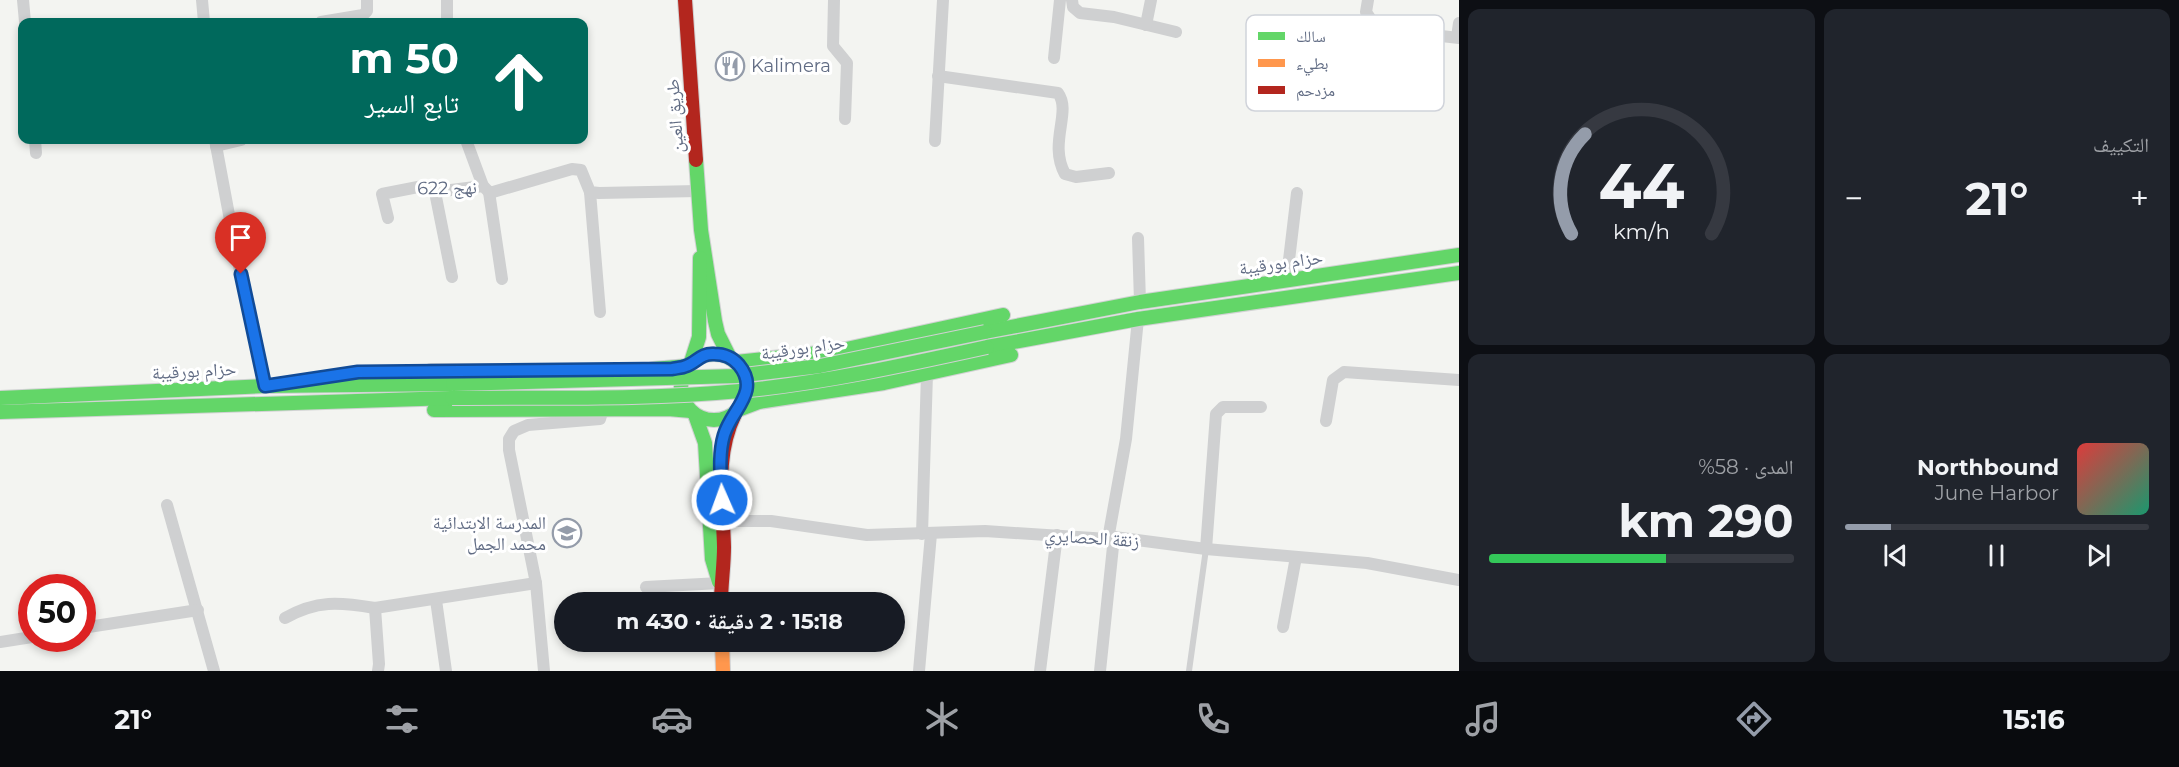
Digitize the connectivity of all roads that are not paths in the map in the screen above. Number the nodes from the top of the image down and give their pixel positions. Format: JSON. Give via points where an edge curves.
{"nodes":[{"id":1,"x":23,"y":0,"type":"edge"},
{"id":2,"x":202,"y":0,"type":"edge"},
{"id":3,"x":367,"y":0,"type":"edge"},
{"id":4,"x":447,"y":0,"type":"edge"},
{"id":5,"x":685,"y":0,"type":"edge"},
{"id":6,"x":834,"y":0,"type":"edge"},
{"id":7,"x":943,"y":0,"type":"edge"},
{"id":8,"x":1060,"y":0,"type":"edge"},
{"id":9,"x":1072,"y":0,"type":"edge"},
{"id":10,"x":1151,"y":0,"type":"edge"},
{"id":11,"x":1368,"y":0,"type":"edge"},
{"id":12,"x":1368,"y":15,"type":"edge"},
{"id":13,"x":25,"y":18,"type":"edge"},
{"id":14,"x":204,"y":18,"type":"edge"},
{"id":15,"x":345,"y":18,"type":"edge"},
{"id":16,"x":447,"y":18,"type":"edge"},
{"id":17,"x":1459,"y":23,"type":"edge"},
{"id":18,"x":1146,"y":25,"type":"junction"},
{"id":19,"x":1176,"y":33,"type":"dead end"},
{"id":20,"x":1458,"y":38,"type":"edge"},
{"id":21,"x":1054,"y":58,"type":"dead end"},
{"id":22,"x":938,"y":76,"type":"junction"},
{"id":23,"x":845,"y":119,"type":"dead end"},
{"id":24,"x":934,"y":141,"type":"dead end"},
{"id":25,"x":35,"y":144,"type":"edge"},
{"id":26,"x":216,"y":144,"type":"edge"},
{"id":27,"x":468,"y":144,"type":"edge"},
{"id":28,"x":36,"y":153,"type":"dead end"},
{"id":29,"x":1109,"y":174,"type":"dead end"},
{"id":30,"x":486,"y":189,"type":"junction"},
{"id":31,"x":699,"y":191,"type":"junction"},
{"id":32,"x":435,"y":192,"type":"junction"},
{"id":33,"x":590,"y":192,"type":"junction"},
{"id":34,"x":1297,"y":193,"type":"dead end"},
{"id":35,"x":388,"y":218,"type":"dead end"},
{"id":36,"x":702,"y":230,"type":"junction"},
{"id":37,"x":1138,"y":238,"type":"dead end"},
{"id":38,"x":1457,"y":255,"type":"edge"},
{"id":39,"x":1459,"y":273,"type":"edge"},
{"id":40,"x":452,"y":277,"type":"dead end"},
{"id":41,"x":502,"y":279,"type":"dead end"},
{"id":42,"x":1292,"y":280,"type":"junction"},
{"id":43,"x":1140,"y":302,"type":"junction"},
{"id":44,"x":600,"y":312,"type":"dead end"},
{"id":45,"x":1138,"y":319,"type":"junction"},
{"id":46,"x":733,"y":360,"type":"junction"},
{"id":47,"x":690,"y":364,"type":"junction"},
{"id":48,"x":927,"y":374,"type":"junction"},
{"id":49,"x":1459,"y":380,"type":"edge"},
{"id":50,"x":268,"y":386,"type":"junction"},
{"id":51,"x":0,"y":398,"type":"edge"},
{"id":52,"x":269,"y":402,"type":"junction"},
{"id":53,"x":1261,"y":407,"type":"dead end"},
{"id":54,"x":603,"y":409,"type":"junction"},
{"id":55,"x":0,"y":412,"type":"edge"},
{"id":56,"x":736,"y":412,"type":"junction"},
{"id":57,"x":693,"y":413,"type":"junction"},
{"id":58,"x":1326,"y":421,"type":"dead end"},
{"id":59,"x":167,"y":505,"type":"dead end"},
{"id":60,"x":723,"y":521,"type":"junction"},
{"id":61,"x":926,"y":534,"type":"junction"},
{"id":62,"x":1058,"y":535,"type":"junction"},
{"id":63,"x":1111,"y":538,"type":"junction"},
{"id":64,"x":1206,"y":549,"type":"junction"},
{"id":65,"x":1296,"y":557,"type":"junction"},
{"id":66,"x":1459,"y":580,"type":"edge"},
{"id":67,"x":536,"y":583,"type":"junction"},
{"id":68,"x":720,"y":583,"type":"junction"},
{"id":69,"x":646,"y":587,"type":"dead end"},
{"id":70,"x":720,"y":592,"type":"edge"},
{"id":71,"x":435,"y":600,"type":"junction"},
{"id":72,"x":375,"y":608,"type":"junction"},
{"id":73,"x":198,"y":610,"type":"junction"},
{"id":74,"x":285,"y":618,"type":"dead end"},
{"id":75,"x":96,"y":626,"type":"edge"},
{"id":76,"x":1283,"y":627,"type":"dead end"},
{"id":77,"x":18,"y":639,"type":"edge"},
{"id":78,"x":0,"y":642,"type":"edge"},
{"id":79,"x":722,"y":652,"type":"edge"},
{"id":80,"x":214,"y":671,"type":"edge"},
{"id":81,"x":379,"y":671,"type":"edge"},
{"id":82,"x":447,"y":671,"type":"edge"},
{"id":83,"x":543,"y":671,"type":"edge"},
{"id":84,"x":723,"y":671,"type":"edge"},
{"id":85,"x":919,"y":671,"type":"edge"},
{"id":86,"x":1040,"y":671,"type":"edge"},
{"id":87,"x":1100,"y":671,"type":"edge"},
{"id":88,"x":1189,"y":671,"type":"edge"}],
"edges":[{"from":1,"to":13,"type":"street"},
{"from":2,"to":14,"type":"street"},
{"from":3,"to":15,"type":"street","via":[[363,15]]},
{"from":4,"to":16,"type":"street"},
{"from":5,"to":31,"type":"main road","name":"طريق العين"},
{"from":6,"to":23,"type":"street","via":[[832,43],[848,69]]},
{"from":7,"to":22,"type":"street"},
{"from":8,"to":21,"type":"street"},
{"from":9,"to":18,"type":"street","via":[[1080,13]]},
{"from":10,"to":18,"type":"street"},
{"from":11,"to":12,"type":"street"},
{"from":17,"to":20,"type":"street"},
{"from":18,"to":19,"type":"street"},
{"from":22,"to":24,"type":"street"},
{"from":22,"to":29,"type":"street","via":[[1058,93],[1064,109],[1057,147],[1065,174]]},
{"from":25,"to":28,"type":"street"},
{"from":26,"to":50,"type":"street"},
{"from":27,"to":30,"type":"street"},
{"from":30,"to":32,"type":"street","name":"نهج 622"},
{"from":30,"to":33,"type":"street","name":"نهج 622","via":[[580,169]]},
{"from":30,"to":41,"type":"street"},
{"from":31,"to":33,"type":"street"},
{"from":31,"to":36,"type":"main road","name":"طريق العين"},
{"from":32,"to":35,"type":"street","name":"نهج 622","via":[[423,186],[382,194]]},
{"from":32,"to":40,"type":"street"},
{"from":33,"to":44,"type":"street","name":"نهج 622"},
{"from":34,"to":42,"type":"street","via":[[1289,260]]},
{"from":36,"to":46,"type":"main road","name":"طريق العين","via":[[718,334]]},
{"from":36,"to":47,"type":"main road","name":"طريق العين","via":[[699,337]]},
{"from":37,"to":43,"type":"street"},
{"from":38,"to":42,"type":"main road","name":"حزام بورقيبة"},
{"from":39,"to":45,"type":"main road","name":"حزام بورقيبة"},
{"from":42,"to":43,"type":"main road","name":"حزام بورقيبة"},
{"from":43,"to":46,"type":"main road","via":[[1080,300],[859,346],[758,362]]},
{"from":43,"to":50,"type":"main road","name":"حزام بورقيبة","bridge":true,"via":[[820,366],[736,376]]},
{"from":45,"to":48,"type":"main road","via":[[1067,342]]},
{"from":45,"to":52,"type":"main road","name":"حزام بورقيبة","bridge":true,"via":[[822,381],[739,391]]},
{"from":45,"to":63,"type":"street"},
{"from":46,"to":47,"type":"main road","via":[[704,355]]},
{"from":46,"to":56,"type":"main road","via":[[744,372],[747,383],[747,394]]},
{"from":47,"to":50,"type":"main road","via":[[672,369],[358,372]]},
{"from":47,"to":57,"type":"main road","via":[[680,388]]},
{"from":48,"to":56,"type":"main road","via":[[759,402]]},
{"from":48,"to":61,"type":"street"},
{"from":49,"to":58,"type":"street","via":[[1344,372],[1333,380]]},
{"from":50,"to":51,"type":"main road","name":"حزام بورقيبة"},
{"from":52,"to":54,"type":"main road","via":[[370,409]]},
{"from":52,"to":55,"type":"main road","name":"حزام بورقيبة"},
{"from":53,"to":64,"type":"street","via":[[1223,407],[1216,414]]},
{"from":54,"to":57,"type":"main road","via":[[668,408]]},
{"from":54,"to":67,"type":"street","via":[[600,419],[528,425],[514,430],[509,439]]},
{"from":56,"to":57,"type":"main road","via":[[715,421]]},
{"from":56,"to":60,"type":"main road","via":[[723,437]]},
{"from":57,"to":68,"type":"main road","via":[[705,443],[712,558]]},
{"from":59,"to":73,"type":"street"},
{"from":60,"to":61,"type":"street","name":"زنقة الحصايري","via":[[771,521],[867,535]]},
{"from":60,"to":68,"type":"main road"},
{"from":61,"to":62,"type":"street","name":"زنقة الحصايري","via":[[985,531]]},
{"from":61,"to":85,"type":"street"},
{"from":62,"to":63,"type":"street","name":"زنقة الحصايري"},
{"from":62,"to":86,"type":"street"},
{"from":63,"to":64,"type":"street","name":"زنقة الحصايري"},
{"from":63,"to":87,"type":"street"},
{"from":64,"to":65,"type":"street","name":"زنقة الحصايري"},
{"from":64,"to":88,"type":"lane"},
{"from":65,"to":66,"type":"street","name":"زنقة الحصايري","via":[[1367,563]]},
{"from":65,"to":76,"type":"street"},
{"from":67,"to":71,"type":"street"},
{"from":67,"to":83,"type":"street"},
{"from":68,"to":69,"type":"street"},
{"from":68,"to":70,"type":"main road"},
{"from":71,"to":72,"type":"street"},
{"from":71,"to":82,"type":"street"},
{"from":72,"to":74,"type":"street","via":[[311,605]]},
{"from":72,"to":81,"type":"street"},
{"from":73,"to":75,"type":"street"},
{"from":73,"to":80,"type":"street"},
{"from":77,"to":78,"type":"street"},
{"from":79,"to":84,"type":"main road"}]}
